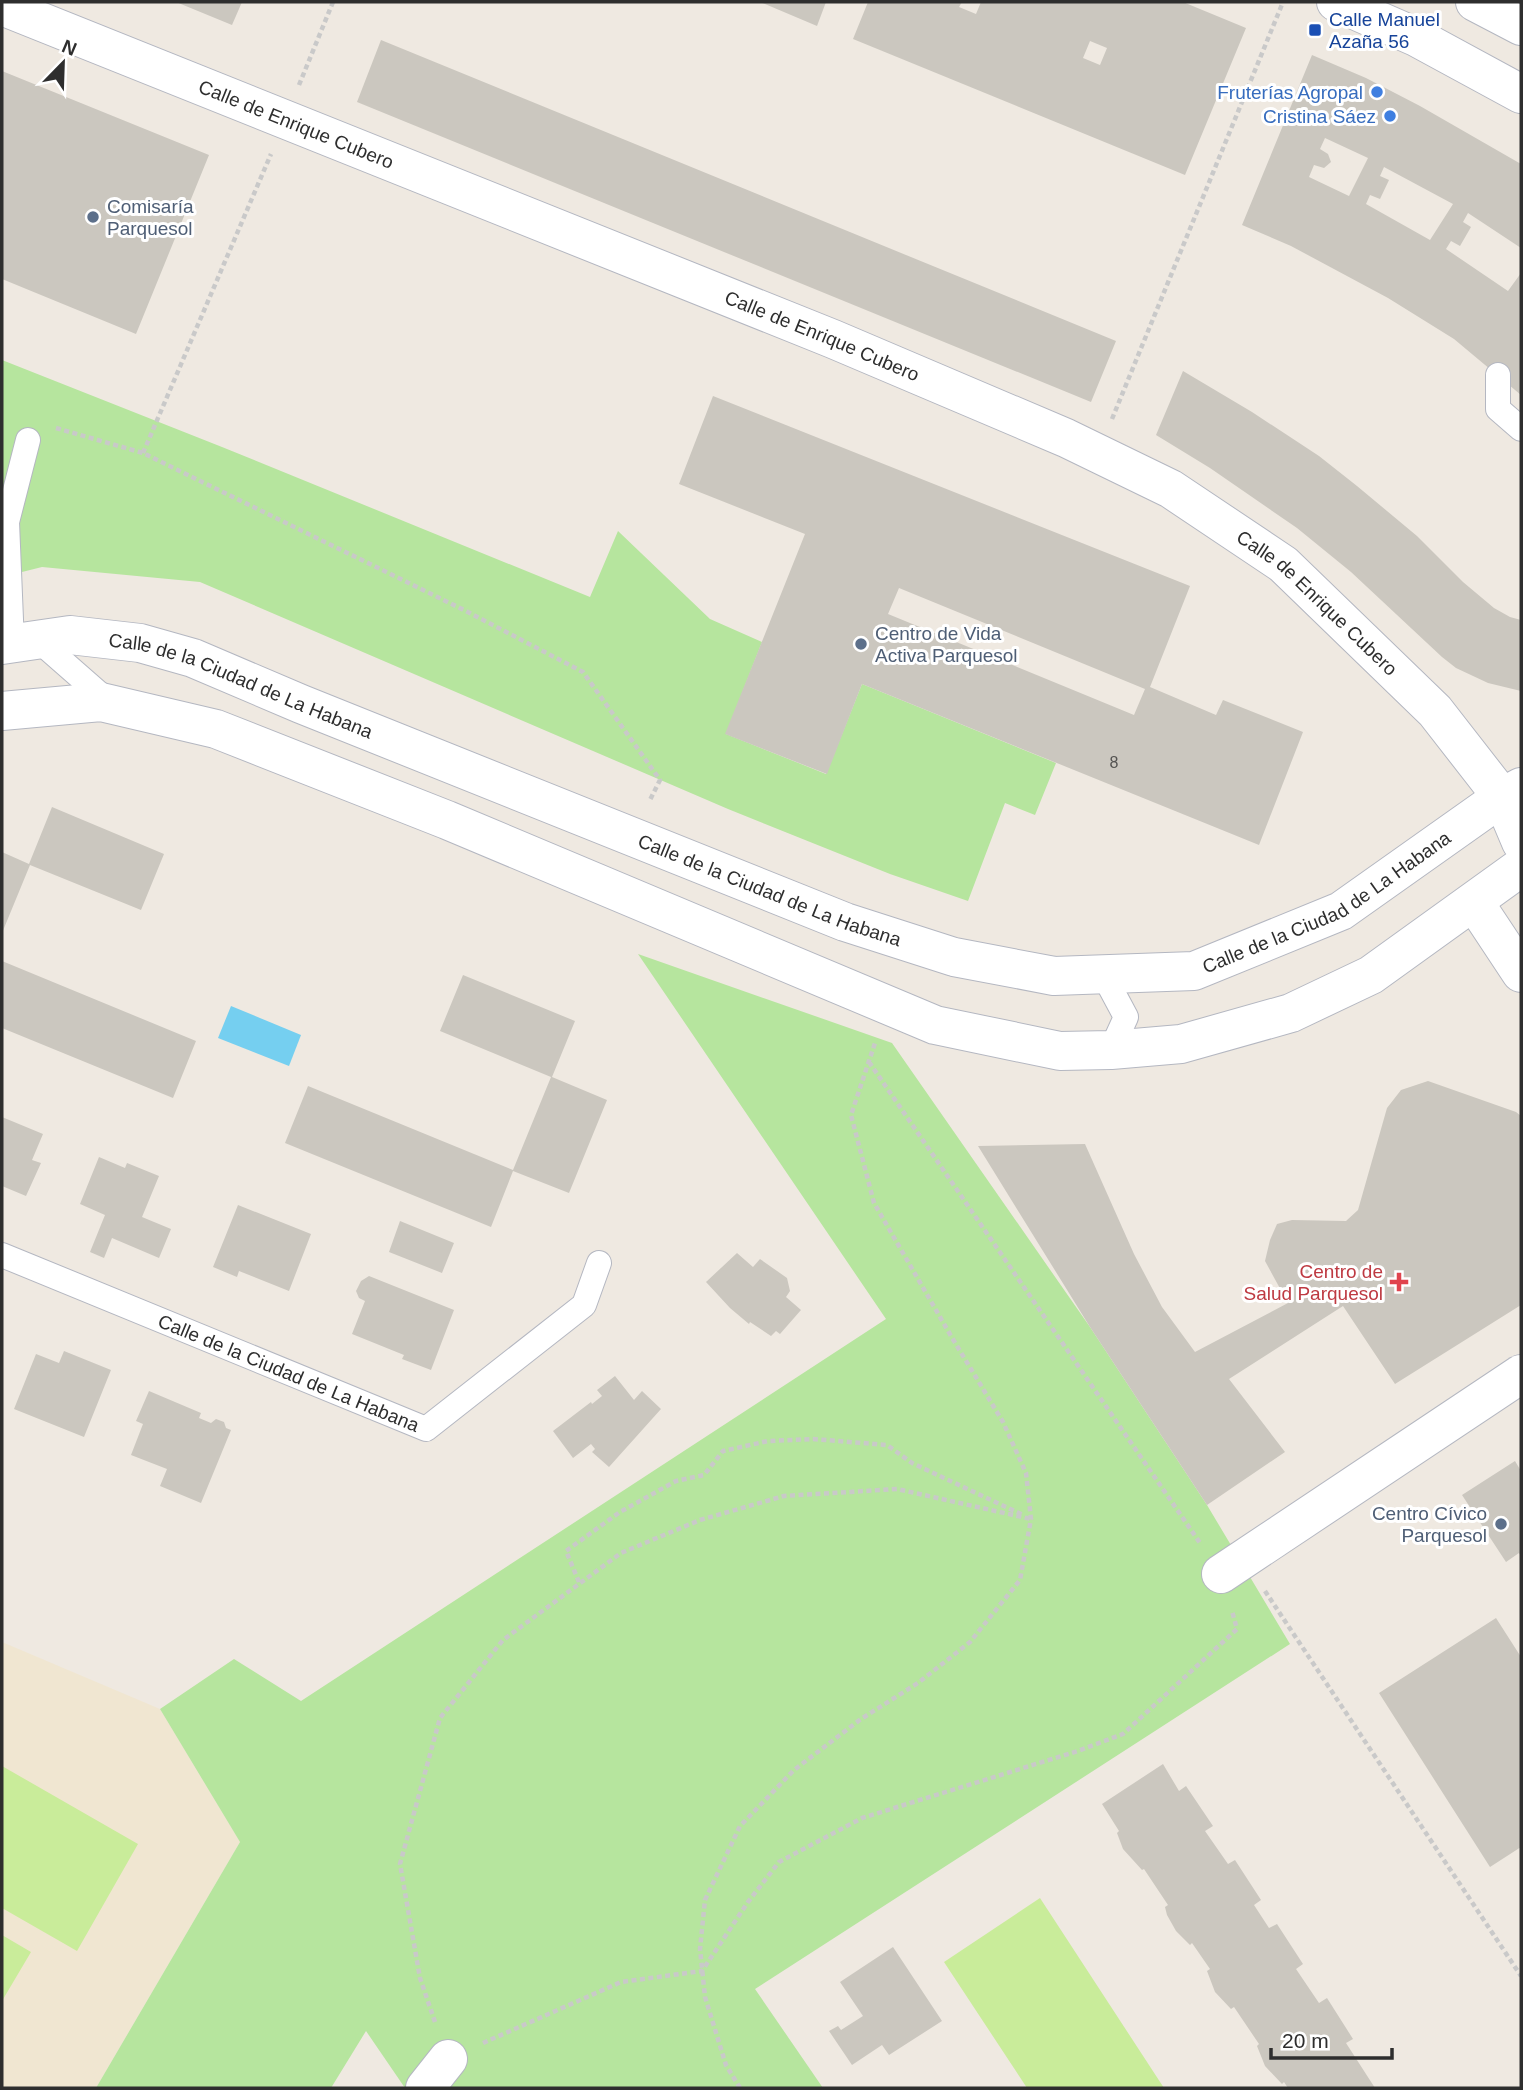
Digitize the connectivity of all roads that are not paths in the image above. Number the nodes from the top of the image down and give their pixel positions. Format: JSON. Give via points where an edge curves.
{"nodes":[{"id":1,"x":1336,"y":2,"type":"edge"},
{"id":2,"x":1475,"y":2,"type":"edge"},
{"id":3,"x":2,"y":6,"type":"edge"},
{"id":4,"x":1521,"y":26,"type":"edge"},
{"id":5,"x":1521,"y":94,"type":"edge"},
{"id":6,"x":1498,"y":375,"type":"dead end"},
{"id":7,"x":1521,"y":429,"type":"edge"},
{"id":8,"x":28,"y":440,"type":"dead end"},
{"id":9,"x":17,"y":643,"type":"edge"},
{"id":10,"x":112,"y":705,"type":"junction"},
{"id":11,"x":2,"y":710,"type":"edge"},
{"id":12,"x":1511,"y":792,"type":"edge"},
{"id":13,"x":1521,"y":842,"type":"edge"},
{"id":14,"x":1521,"y":867,"type":"edge"},
{"id":15,"x":1474,"y":902,"type":"junction"},
{"id":16,"x":1521,"y":973,"type":"edge"},
{"id":17,"x":1103,"y":974,"type":"junction"},
{"id":18,"x":1111,"y":1050,"type":"junction"},
{"id":19,"x":2,"y":1255,"type":"edge"},
{"id":20,"x":599,"y":1264,"type":"dead end"},
{"id":21,"x":1521,"y":1374,"type":"edge"},
{"id":22,"x":1221,"y":1574,"type":"road end"}],
"edges":[{"from":1,"to":5,"type":"street","via":[[1416,37]]},
{"from":2,"to":4,"type":"street"},
{"from":3,"to":12,"type":"street","name":"Calle de Enrique Cubero","via":[[833,339],[1171,489],[1283,564],[1436,711]]},
{"from":6,"to":7,"type":"lane","via":[[1498,408]]},
{"from":8,"to":9,"type":"lane","via":[[7,522]]},
{"from":9,"to":10,"type":"lane"},
{"from":9,"to":17,"type":"street","name":"Calle de la Ciudad de La Habana","via":[[70,635],[132,642],[194,658],[845,922],[954,957],[1054,976]]},
{"from":10,"to":11,"type":"street","via":[[100,702]]},
{"from":10,"to":18,"type":"street","via":[[216,729],[935,1025],[1060,1051]]},
{"from":12,"to":13,"type":"street","name":"Calle de Enrique Cubero"},
{"from":12,"to":17,"type":"street","name":"Calle de la Ciudad de La Habana","via":[[1341,911],[1194,971]]},
{"from":14,"to":15,"type":"street"},
{"from":15,"to":16,"type":"street"},
{"from":15,"to":18,"type":"street","via":[[1371,975],[1291,1013],[1181,1044]]},
{"from":17,"to":18,"type":"lane","via":[[1126,1017]]},
{"from":19,"to":20,"type":"lane","name":"Calle de la Ciudad de La Habana","via":[[426,1429],[584,1305]]},
{"from":21,"to":22,"type":"street"}]}
